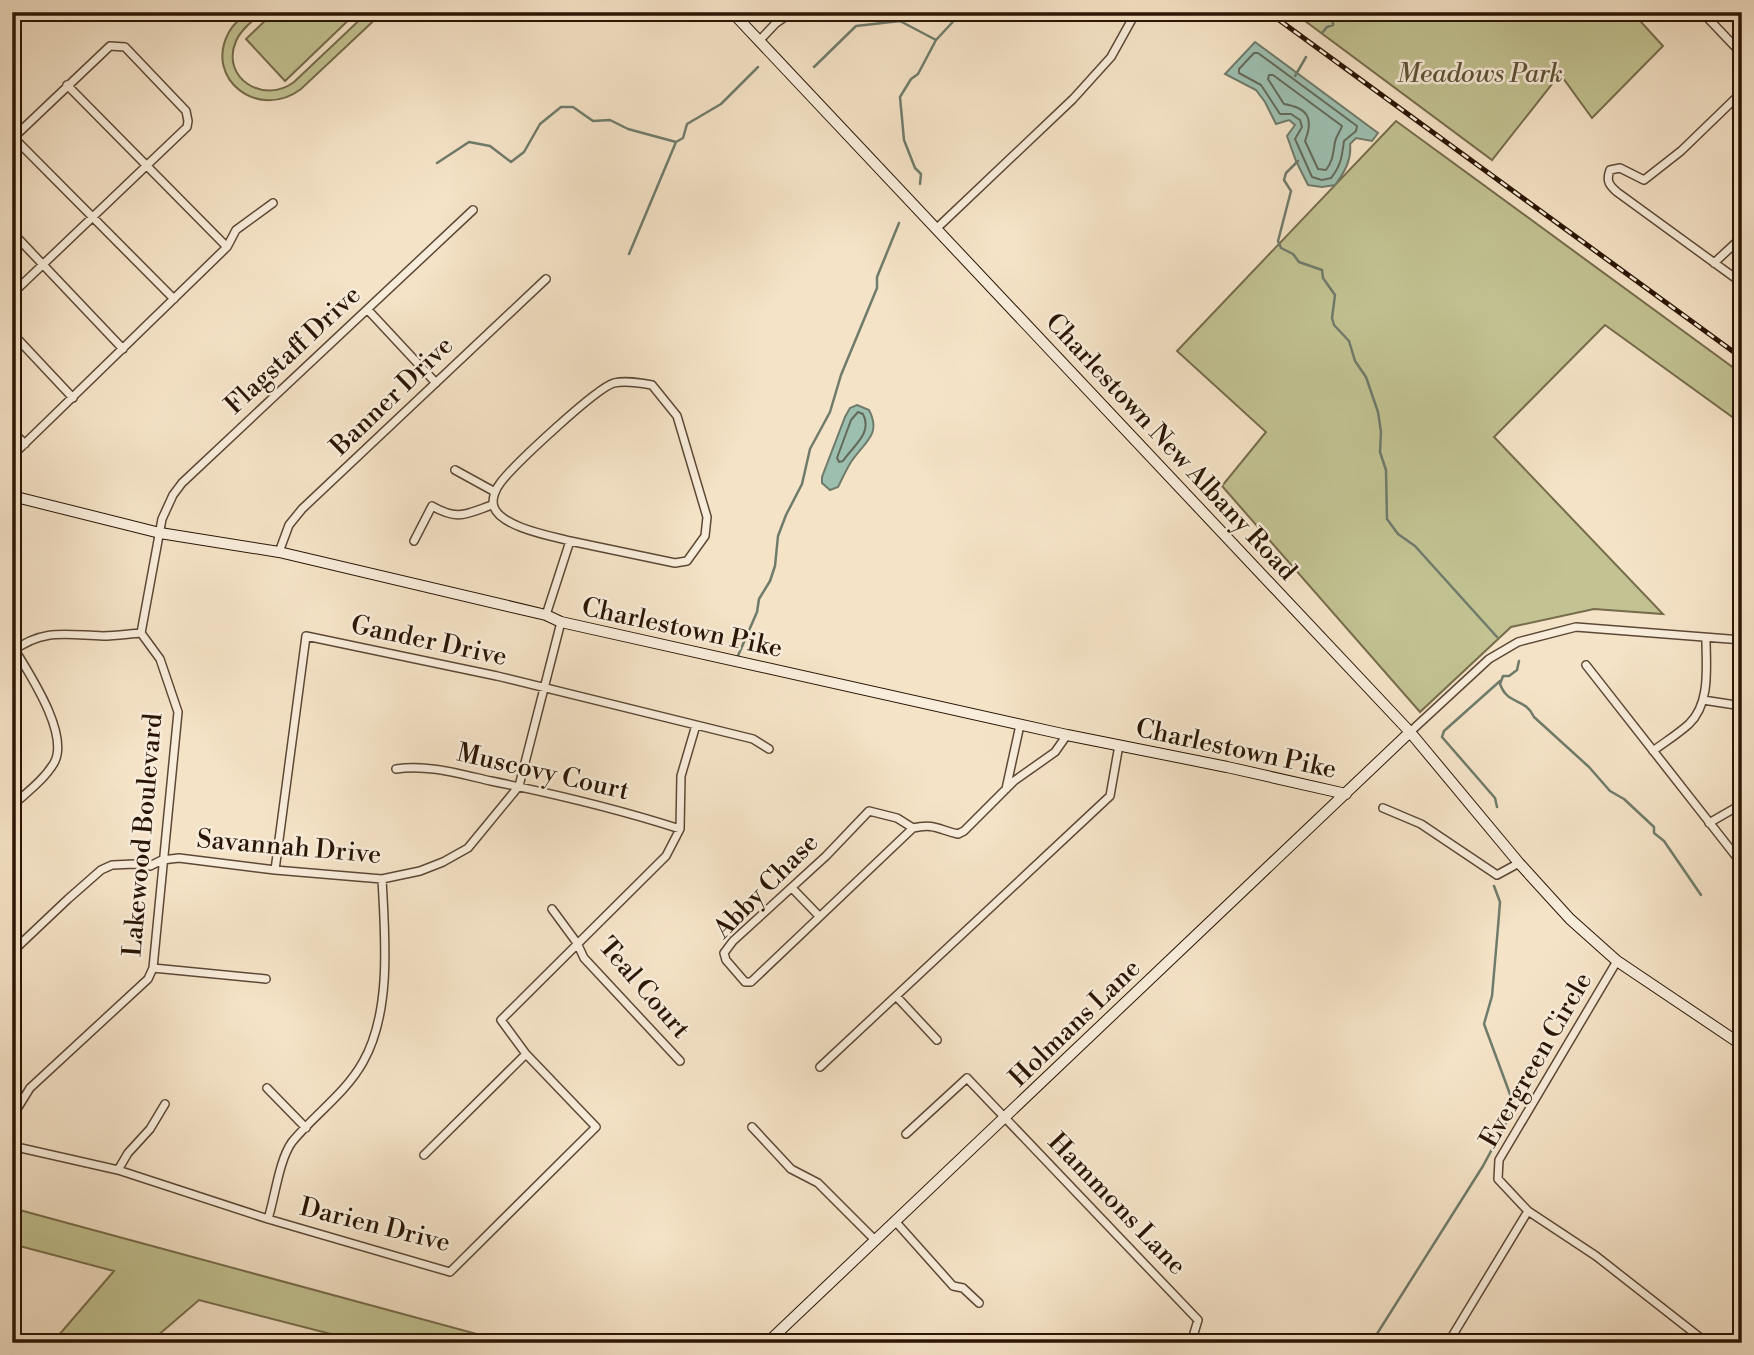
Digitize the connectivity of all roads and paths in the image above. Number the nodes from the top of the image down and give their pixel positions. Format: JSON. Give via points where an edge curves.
{"nodes":[{"id":1,"x":26,"y":12,"type":"edge"},
{"id":2,"x":732,"y":12,"type":"edge"},
{"id":3,"x":792,"y":12,"type":"edge"},
{"id":4,"x":1136,"y":12,"type":"edge"},
{"id":5,"x":1702,"y":12,"type":"edge"},
{"id":6,"x":12,"y":25,"type":"edge"},
{"id":7,"x":759,"y":41,"type":"junction"},
{"id":8,"x":1742,"y":54,"type":"edge"},
{"id":9,"x":67,"y":86,"type":"junction"},
{"id":10,"x":1742,"y":92,"type":"edge"},
{"id":11,"x":13,"y":138,"type":"edge"},
{"id":12,"x":147,"y":166,"type":"junction"},
{"id":13,"x":273,"y":203,"type":"dead end"},
{"id":14,"x":474,"y":210,"type":"dead end"},
{"id":15,"x":92,"y":217,"type":"junction"},
{"id":16,"x":936,"y":229,"type":"junction"},
{"id":17,"x":12,"y":232,"type":"edge"},
{"id":18,"x":1742,"y":237,"type":"edge"},
{"id":19,"x":227,"y":247,"type":"junction"},
{"id":20,"x":1714,"y":263,"type":"junction"},
{"id":21,"x":43,"y":264,"type":"junction"},
{"id":22,"x":546,"y":279,"type":"dead end"},
{"id":23,"x":1742,"y":283,"type":"edge"},
{"id":24,"x":12,"y":294,"type":"edge"},
{"id":25,"x":174,"y":299,"type":"junction"},
{"id":26,"x":368,"y":310,"type":"junction"},
{"id":27,"x":12,"y":333,"type":"edge"},
{"id":28,"x":123,"y":349,"type":"junction"},
{"id":29,"x":436,"y":383,"type":"junction"},
{"id":30,"x":73,"y":398,"type":"junction"},
{"id":31,"x":12,"y":431,"type":"edge"},
{"id":32,"x":26,"y":444,"type":"junction"},
{"id":33,"x":12,"y":456,"type":"edge"},
{"id":34,"x":455,"y":470,"type":"dead end"},
{"id":35,"x":495,"y":492,"type":"junction"},
{"id":36,"x":12,"y":496,"type":"edge"},
{"id":37,"x":492,"y":505,"type":"junction"},
{"id":38,"x":160,"y":533,"type":"junction"},
{"id":39,"x":414,"y":541,"type":"dead end"},
{"id":40,"x":570,"y":541,"type":"junction"},
{"id":41,"x":279,"y":552,"type":"junction"},
{"id":42,"x":546,"y":615,"type":"junction"},
{"id":43,"x":561,"y":622,"type":"junction"},
{"id":44,"x":141,"y":633,"type":"junction"},
{"id":45,"x":1706,"y":639,"type":"junction"},
{"id":46,"x":1742,"y":640,"type":"edge"},
{"id":47,"x":14,"y":651,"type":"edge"},
{"id":48,"x":1586,"y":665,"type":"dead end"},
{"id":49,"x":544,"y":688,"type":"junction"},
{"id":50,"x":1703,"y":700,"type":"junction"},
{"id":51,"x":1742,"y":706,"type":"edge"},
{"id":52,"x":696,"y":725,"type":"junction"},
{"id":53,"x":1020,"y":725,"type":"junction"},
{"id":54,"x":1410,"y":733,"type":"junction"},
{"id":55,"x":1067,"y":735,"type":"junction"},
{"id":56,"x":1119,"y":746,"type":"junction"},
{"id":57,"x":769,"y":749,"type":"dead end"},
{"id":58,"x":1653,"y":751,"type":"junction"},
{"id":59,"x":396,"y":769,"type":"dead end"},
{"id":60,"x":519,"y":786,"type":"junction"},
{"id":61,"x":1006,"y":789,"type":"junction"},
{"id":62,"x":1346,"y":794,"type":"junction"},
{"id":63,"x":1742,"y":804,"type":"edge"},
{"id":64,"x":12,"y":806,"type":"edge"},
{"id":65,"x":1384,"y":808,"type":"dead end"},
{"id":66,"x":1709,"y":823,"type":"junction"},
{"id":67,"x":913,"y":828,"type":"junction"},
{"id":68,"x":680,"y":829,"type":"junction"},
{"id":69,"x":162,"y":860,"type":"junction"},
{"id":70,"x":1518,"y":863,"type":"junction"},
{"id":71,"x":1742,"y":864,"type":"edge"},
{"id":72,"x":275,"y":870,"type":"junction"},
{"id":73,"x":382,"y":879,"type":"junction"},
{"id":74,"x":792,"y":888,"type":"junction"},
{"id":75,"x":552,"y":909,"type":"dead end"},
{"id":76,"x":819,"y":916,"type":"junction"},
{"id":77,"x":577,"y":943,"type":"junction"},
{"id":78,"x":12,"y":952,"type":"edge"},
{"id":79,"x":1617,"y":961,"type":"junction"},
{"id":80,"x":153,"y":968,"type":"junction"},
{"id":81,"x":266,"y":979,"type":"dead end"},
{"id":82,"x":896,"y":996,"type":"junction"},
{"id":83,"x":937,"y":1041,"type":"dead end"},
{"id":84,"x":1742,"y":1045,"type":"edge"},
{"id":85,"x":526,"y":1054,"type":"junction"},
{"id":86,"x":680,"y":1061,"type":"dead end"},
{"id":87,"x":820,"y":1067,"type":"dead end"},
{"id":88,"x":267,"y":1088,"type":"dead end"},
{"id":89,"x":165,"y":1104,"type":"dead end"},
{"id":90,"x":12,"y":1117,"type":"edge"},
{"id":91,"x":1005,"y":1118,"type":"junction"},
{"id":92,"x":752,"y":1127,"type":"dead end"},
{"id":93,"x":306,"y":1128,"type":"junction"},
{"id":94,"x":906,"y":1134,"type":"dead end"},
{"id":95,"x":12,"y":1146,"type":"edge"},
{"id":96,"x":424,"y":1155,"type":"dead end"},
{"id":97,"x":118,"y":1170,"type":"junction"},
{"id":98,"x":1528,"y":1211,"type":"junction"},
{"id":99,"x":268,"y":1219,"type":"junction"},
{"id":100,"x":895,"y":1221,"type":"junction"},
{"id":101,"x":875,"y":1240,"type":"junction"},
{"id":102,"x":979,"y":1303,"type":"dead end"},
{"id":103,"x":767,"y":1343,"type":"edge"},
{"id":104,"x":1192,"y":1343,"type":"edge"},
{"id":105,"x":1448,"y":1343,"type":"edge"},
{"id":106,"x":1707,"y":1343,"type":"edge"}],
"edges":[{"from":1,"to":6,"type":"street"},
{"from":2,"to":7,"type":"main road","name":"Charlestown New Albany Road"},
{"from":3,"to":7,"type":"street"},
{"from":4,"to":16,"type":"street","via":[[1111,57],[1070,103]]},
{"from":5,"to":8,"type":"street"},
{"from":7,"to":16,"type":"main road","name":"Charlestown New Albany Road"},
{"from":9,"to":11,"type":"street"},
{"from":9,"to":12,"type":"street"},
{"from":9,"to":12,"type":"street","via":[[110,46],[125,47],[188,116],[187,127]]},
{"from":10,"to":20,"type":"street","via":[[1644,180],[1620,168],[1610,170],[1607,178],[1617,192]]},
{"from":11,"to":15,"type":"street"},
{"from":12,"to":15,"type":"street"},
{"from":12,"to":19,"type":"street"},
{"from":13,"to":19,"type":"street","via":[[236,230]]},
{"from":14,"to":26,"type":"street","name":"Flagstaff Drive"},
{"from":15,"to":21,"type":"street"},
{"from":15,"to":25,"type":"street"},
{"from":16,"to":54,"type":"main road","name":"Charlestown New Albany Road"},
{"from":17,"to":21,"type":"street"},
{"from":18,"to":20,"type":"street"},
{"from":19,"to":25,"type":"street"},
{"from":20,"to":23,"type":"street"},
{"from":21,"to":24,"type":"street"},
{"from":21,"to":28,"type":"street"},
{"from":22,"to":29,"type":"street","name":"Banner Drive"},
{"from":25,"to":28,"type":"street"},
{"from":26,"to":29,"type":"street"},
{"from":26,"to":38,"type":"street","name":"Flagstaff Drive","via":[[182,483],[166,507]]},
{"from":27,"to":30,"type":"street"},
{"from":28,"to":30,"type":"street"},
{"from":29,"to":41,"type":"street","name":"Banner Drive","via":[[302,509],[289,525]]},
{"from":30,"to":32,"type":"street"},
{"from":31,"to":32,"type":"street"},
{"from":32,"to":33,"type":"street"},
{"from":34,"to":35,"type":"street"},
{"from":35,"to":37,"type":"street"},
{"from":35,"to":40,"type":"street","via":[[548,435],[599,391],[615,383],[652,385],[677,416],[707,517],[705,536],[687,561],[674,563]]},
{"from":36,"to":38,"type":"main road","name":"Charlestown Pike"},
{"from":37,"to":39,"type":"street","via":[[455,516],[432,506]]},
{"from":37,"to":40,"type":"street","via":[[498,515],[520,527]]},
{"from":38,"to":41,"type":"main road","name":"Charlestown Pike"},
{"from":38,"to":44,"type":"street"},
{"from":40,"to":42,"type":"street"},
{"from":41,"to":42,"type":"main road","name":"Charlestown Pike"},
{"from":42,"to":43,"type":"main road","name":"Charlestown Pike"},
{"from":43,"to":49,"type":"street","name":"Savannah Drive"},
{"from":43,"to":53,"type":"main road","name":"Charlestown Pike"},
{"from":44,"to":47,"type":"street","via":[[58,633],[33,639]]},
{"from":44,"to":69,"type":"street","name":"Lakewood Boulevard","via":[[160,659],[178,712]]},
{"from":45,"to":46,"type":"street"},
{"from":45,"to":50,"type":"street"},
{"from":45,"to":54,"type":"street","via":[[1576,627],[1518,642],[1489,659]]},
{"from":47,"to":64,"type":"street","via":[[51,718],[59,750],[47,773]]},
{"from":48,"to":58,"type":"street"},
{"from":49,"to":52,"type":"street","name":"Gander Drive"},
{"from":49,"to":60,"type":"street","name":"Savannah Drive"},
{"from":49,"to":72,"type":"street","name":"Gander Drive","via":[[306,636]]},
{"from":50,"to":51,"type":"street"},
{"from":50,"to":58,"type":"street","via":[[1690,723]]},
{"from":52,"to":57,"type":"street","name":"Gander Drive","via":[[753,739]]},
{"from":52,"to":68,"type":"street","via":[[681,776]]},
{"from":53,"to":55,"type":"main road","name":"Charlestown Pike"},
{"from":53,"to":61,"type":"street"},
{"from":54,"to":62,"type":"main road","name":"Holmans Lane"},
{"from":54,"to":70,"type":"main road","name":"Charlestown New Albany Road"},
{"from":55,"to":56,"type":"main road","name":"Charlestown Pike"},
{"from":55,"to":61,"type":"street","name":"Abby Chase","via":[[1055,752]]},
{"from":56,"to":62,"type":"main road","name":"Charlestown Pike"},
{"from":56,"to":82,"type":"street","via":[[1110,796]]},
{"from":58,"to":66,"type":"street"},
{"from":59,"to":60,"type":"street","name":"Muscovy Court","via":[[415,766]]},
{"from":60,"to":68,"type":"street","name":"Muscovy Court"},
{"from":60,"to":73,"type":"street","name":"Savannah Drive","via":[[468,848],[419,872]]},
{"from":61,"to":67,"type":"street","name":"Abby Chase","via":[[958,834],[940,827]]},
{"from":62,"to":91,"type":"main road","name":"Holmans Lane"},
{"from":63,"to":66,"type":"street"},
{"from":65,"to":70,"type":"street","via":[[1421,824],[1497,875]]},
{"from":66,"to":71,"type":"street"},
{"from":67,"to":74,"type":"street","name":"Abby Chase","via":[[887,814],[869,811]]},
{"from":67,"to":76,"type":"street","name":"Abby Chase"},
{"from":68,"to":77,"type":"street","via":[[666,856]]},
{"from":69,"to":72,"type":"street","name":"Savannah Drive"},
{"from":69,"to":78,"type":"street","name":"Savannah Drive","via":[[150,866],[112,865],[101,870]]},
{"from":69,"to":80,"type":"street","name":"Lakewood Boulevard"},
{"from":70,"to":79,"type":"main road","name":"Charlestown New Albany Road"},
{"from":72,"to":73,"type":"street","name":"Savannah Drive"},
{"from":73,"to":93,"type":"street","via":[[385,962],[376,1034],[356,1072]]},
{"from":74,"to":76,"type":"street"},
{"from":74,"to":76,"type":"street","name":"Abby Chase","via":[[724,953],[745,982],[758,976]]},
{"from":75,"to":77,"type":"street","name":"Teal Court"},
{"from":77,"to":85,"type":"street","name":"Darien Drive","via":[[501,1020]]},
{"from":77,"to":86,"type":"street","name":"Teal Court","via":[[584,958]]},
{"from":79,"to":84,"type":"main road"},
{"from":79,"to":98,"type":"street","name":"Evergreen Circle","via":[[1499,1160],[1498,1179]]},
{"from":80,"to":81,"type":"street"},
{"from":80,"to":90,"type":"street","name":"Lakewood Boulevard","via":[[148,979],[30,1088]]},
{"from":82,"to":83,"type":"street"},
{"from":82,"to":87,"type":"street"},
{"from":85,"to":96,"type":"street"},
{"from":85,"to":99,"type":"street","name":"Darien Drive","via":[[596,1127],[450,1272]]},
{"from":88,"to":93,"type":"street"},
{"from":89,"to":97,"type":"street"},
{"from":91,"to":94,"type":"street","name":"Hammons Lane","via":[[967,1077]]},
{"from":91,"to":100,"type":"main road","name":"Holmans Lane"},
{"from":91,"to":104,"type":"street","name":"Hammons Lane","via":[[1198,1320]]},
{"from":92,"to":101,"type":"street","via":[[791,1169],[818,1183]]},
{"from":93,"to":99,"type":"street","via":[[291,1144]]},
{"from":95,"to":97,"type":"street","name":"Darien Drive"},
{"from":97,"to":99,"type":"street","name":"Darien Drive"},
{"from":98,"to":105,"type":"street"},
{"from":98,"to":106,"type":"street","name":"Evergreen Circle","via":[[1596,1256]]},
{"from":100,"to":101,"type":"main road","name":"Holmans Lane"},
{"from":100,"to":102,"type":"street","via":[[953,1286],[963,1288]]},
{"from":101,"to":103,"type":"main road","name":"Holmans Lane"}]}
